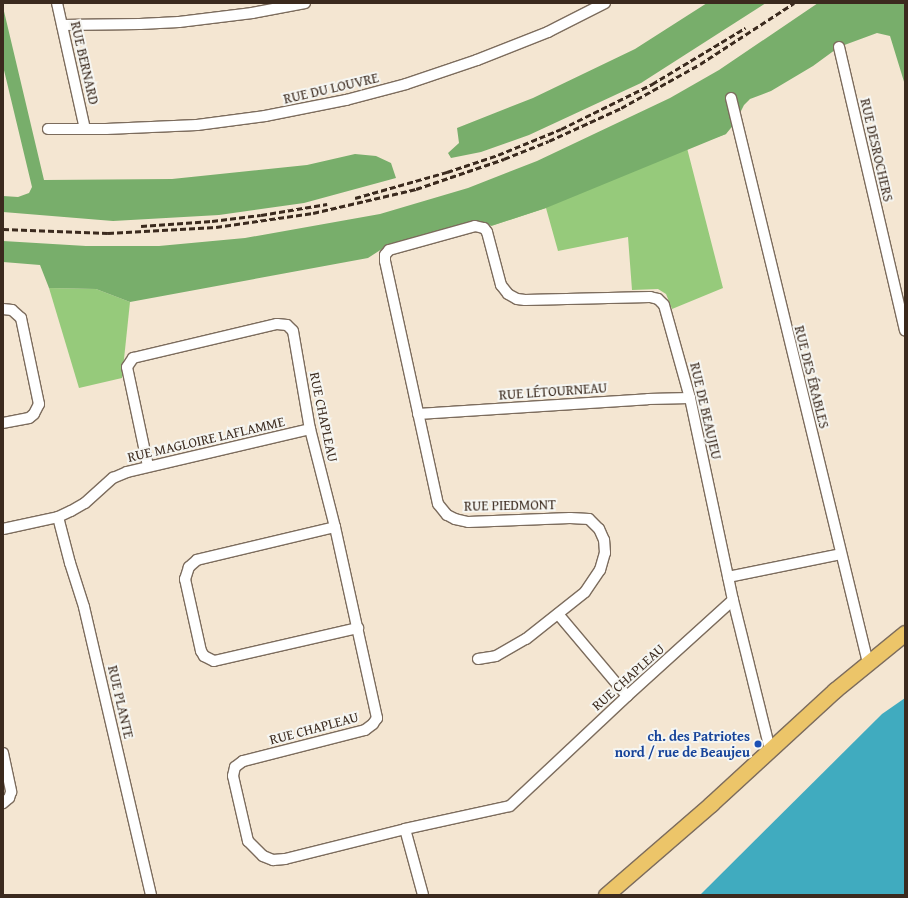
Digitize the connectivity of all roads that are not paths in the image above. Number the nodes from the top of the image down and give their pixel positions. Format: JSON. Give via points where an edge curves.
{"nodes":[{"id":1,"x":57,"y":3,"type":"edge"},
{"id":2,"x":305,"y":3,"type":"edge"},
{"id":3,"x":605,"y":3,"type":"edge"},
{"id":4,"x":270,"y":6,"type":"edge"},
{"id":5,"x":62,"y":25,"type":"junction"},
{"id":6,"x":839,"y":47,"type":"dead end"},
{"id":7,"x":730,"y":98,"type":"dead end"},
{"id":8,"x":48,"y":129,"type":"dead end"},
{"id":9,"x":85,"y":129,"type":"junction"},
{"id":10,"x":389,"y":250,"type":"joint"},
{"id":11,"x":3,"y":309,"type":"edge"},
{"id":12,"x":905,"y":330,"type":"edge"},
{"id":13,"x":690,"y":398,"type":"junction"},
{"id":14,"x":418,"y":414,"type":"junction"},
{"id":15,"x":3,"y":423,"type":"edge"},
{"id":16,"x":310,"y":429,"type":"junction"},
{"id":17,"x":148,"y":466,"type":"junction"},
{"id":18,"x":58,"y":517,"type":"junction"},
{"id":19,"x":335,"y":527,"type":"junction"},
{"id":20,"x":3,"y":529,"type":"edge"},
{"id":21,"x":841,"y":554,"type":"junction"},
{"id":22,"x":728,"y":577,"type":"junction"},
{"id":23,"x":733,"y":600,"type":"junction"},
{"id":24,"x":558,"y":614,"type":"junction"},
{"id":25,"x":358,"y":628,"type":"junction"},
{"id":26,"x":905,"y":633,"type":"edge"},
{"id":27,"x":478,"y":659,"type":"dead end"},
{"id":28,"x":868,"y":663,"type":"junction"},
{"id":29,"x":627,"y":696,"type":"junction"},
{"id":30,"x":770,"y":750,"type":"junction"},
{"id":31,"x":3,"y":753,"type":"edge"},
{"id":32,"x":3,"y":803,"type":"edge"},
{"id":33,"x":406,"y":828,"type":"junction"},
{"id":34,"x":151,"y":895,"type":"edge"},
{"id":35,"x":423,"y":895,"type":"edge"},
{"id":36,"x":606,"y":895,"type":"edge"}],
"edges":[{"from":1,"to":5,"type":"street","name":"RUE BERNARD"},
{"from":2,"to":4,"type":"street"},
{"from":3,"to":9,"type":"street","name":"RUE DU LOUVRE","via":[[548,32],[477,60],[406,84],[346,100],[285,113],[204,124]]},
{"from":4,"to":5,"type":"street","via":[[218,18],[165,23]]},
{"from":5,"to":9,"type":"street","name":"RUE BERNARD"},
{"from":6,"to":12,"type":"street","name":"RUE DESROCHERS"},
{"from":7,"to":21,"type":"street","name":"RUE DES ÉRABLES"},
{"from":8,"to":9,"type":"street","name":"RUE DU LOUVRE"},
{"from":10,"to":13,"type":"street","name":"RUE DE BEAUJEU","via":[[475,226],[484,228],[487,232],[501,285],[508,294],[517,299],[658,299],[667,313]]},
{"from":10,"to":14,"type":"street","name":"RUE PIEDMONT","via":[[385,261]]},
{"from":11,"to":15,"type":"street","via":[[12,310],[21,318],[39,404],[29,418]]},
{"from":13,"to":14,"type":"street","name":"RUE LÉTOURNEAU"},
{"from":13,"to":22,"type":"street","name":"RUE DE BEAUJEU"},
{"from":14,"to":24,"type":"street","name":"RUE PIEDMONT","via":[[438,504],[447,515],[455,520],[468,522],[589,519],[599,529],[604,540],[605,553],[600,570],[585,592]]},
{"from":16,"to":17,"type":"street","name":"RUE MAGLOIRE LAFLAMME"},
{"from":16,"to":17,"type":"street","name":"RUE CHAPLEAU","via":[[293,331],[287,325],[277,324],[133,358],[127,367]]},
{"from":16,"to":19,"type":"street","name":"RUE CHAPLEAU"},
{"from":17,"to":18,"type":"street","name":"RUE MAGLOIRE LAFLAMME","via":[[119,475],[78,508]]},
{"from":18,"to":20,"type":"street","name":"RUE MAGLOIRE LAFLAMME"},
{"from":18,"to":34,"type":"street","name":"RUE PLANTE","via":[[84,607]]},
{"from":19,"to":25,"type":"street","name":"RUE CHAPLEAU"},
{"from":19,"to":25,"type":"street","via":[[198,560],[189,568],[185,579],[201,651],[204,656],[214,661]]},
{"from":21,"to":22,"type":"street"},
{"from":21,"to":28,"type":"street","name":"RUE DES ÉRABLES"},
{"from":22,"to":23,"type":"street","name":"RUE DE BEAUJEU"},
{"from":23,"to":29,"type":"street","name":"RUE CHAPLEAU"},
{"from":23,"to":30,"type":"street","name":"RUE DE BEAUJEU"},
{"from":24,"to":27,"type":"street","name":"RUE PIEDMONT","via":[[509,649],[486,659]]},
{"from":24,"to":29,"type":"street"},
{"from":25,"to":33,"type":"street","name":"RUE CHAPLEAU","via":[[377,718],[365,730],[238,764],[233,776],[248,841],[262,856],[274,860]]},
{"from":26,"to":28,"type":"main road"},
{"from":28,"to":30,"type":"main road"},
{"from":29,"to":33,"type":"street","name":"RUE CHAPLEAU","via":[[510,806]]},
{"from":30,"to":36,"type":"main road"},
{"from":31,"to":32,"type":"street","via":[[11,792]]},
{"from":33,"to":35,"type":"street"}]}
